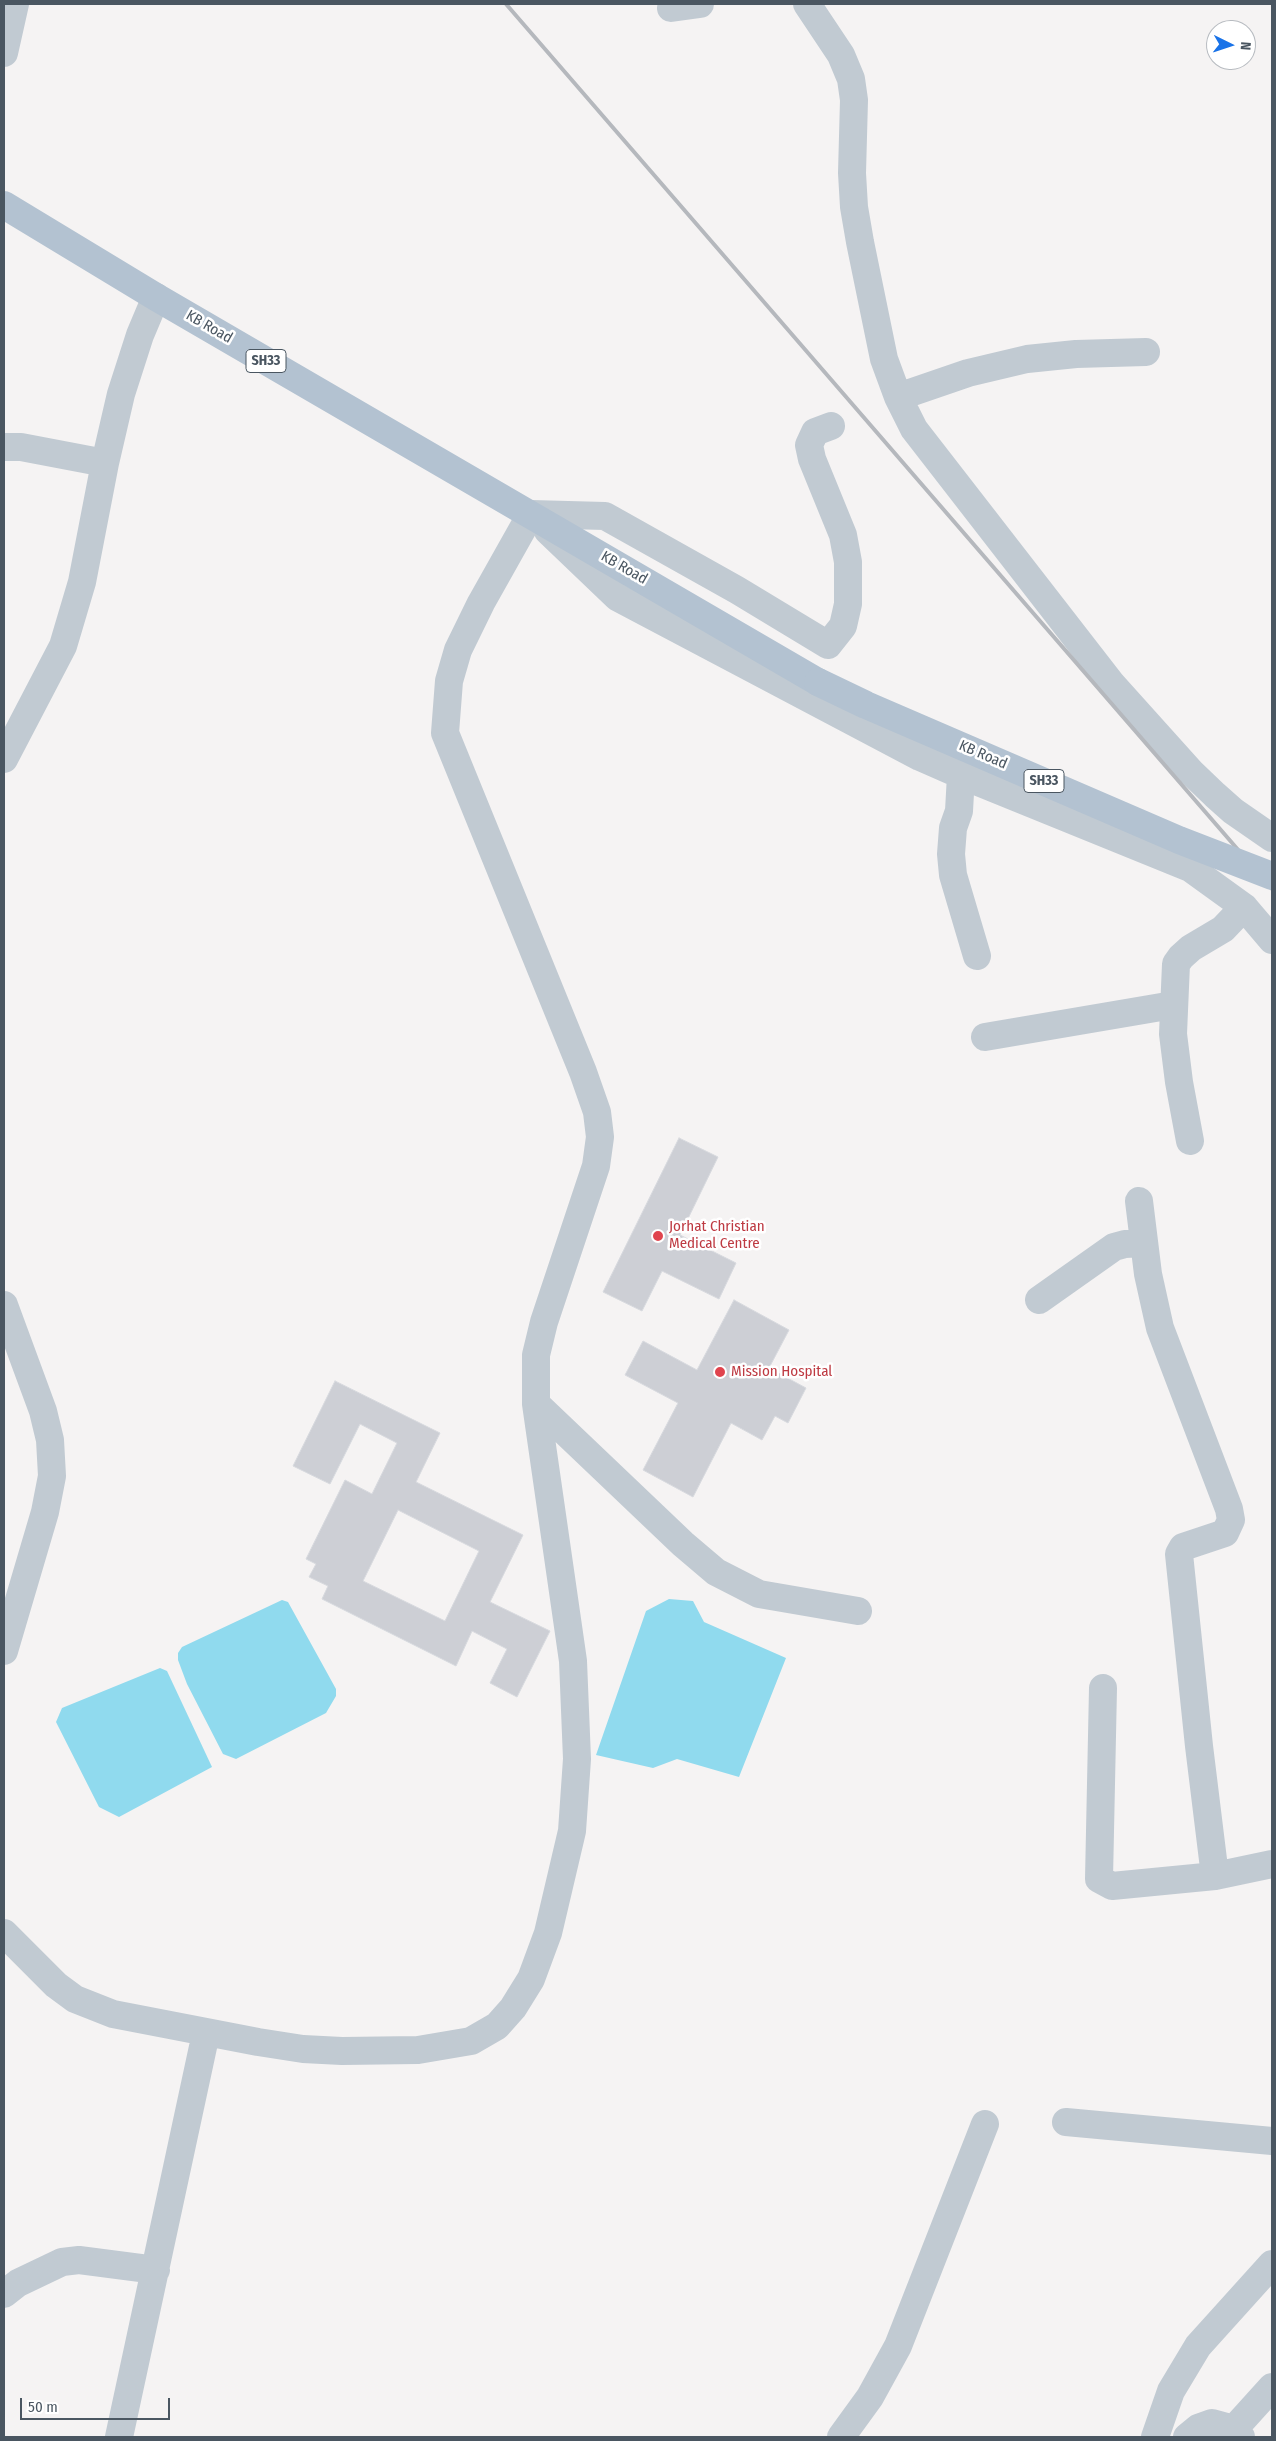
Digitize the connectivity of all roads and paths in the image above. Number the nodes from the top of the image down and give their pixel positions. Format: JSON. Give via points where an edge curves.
{"nodes":[{"id":1,"x":15,"y":4,"type":"edge"},
{"id":2,"x":700,"y":4,"type":"edge"},
{"id":3,"x":807,"y":4,"type":"edge"},
{"id":4,"x":671,"y":8,"type":"dead end"},
{"id":5,"x":4,"y":52,"type":"edge"},
{"id":6,"x":4,"y":205,"type":"edge"},
{"id":7,"x":156,"y":297,"type":"junction"},
{"id":8,"x":1146,"y":352,"type":"dead end"},
{"id":9,"x":898,"y":397,"type":"junction"},
{"id":10,"x":831,"y":426,"type":"dead end"},
{"id":11,"x":4,"y":447,"type":"edge"},
{"id":12,"x":105,"y":464,"type":"junction"},
{"id":13,"x":531,"y":514,"type":"junction"},
{"id":14,"x":4,"y":759,"type":"edge"},
{"id":15,"x":961,"y":775,"type":"junction"},
{"id":16,"x":1272,"y":838,"type":"edge"},
{"id":17,"x":1272,"y":876,"type":"edge"},
{"id":18,"x":1244,"y":907,"type":"junction"},
{"id":19,"x":1272,"y":940,"type":"edge"},
{"id":20,"x":977,"y":956,"type":"dead end"},
{"id":21,"x":1173,"y":1005,"type":"junction"},
{"id":22,"x":985,"y":1037,"type":"dead end"},
{"id":23,"x":1190,"y":1141,"type":"dead end"},
{"id":24,"x":1139,"y":1200,"type":"dead end"},
{"id":25,"x":1144,"y":1243,"type":"junction"},
{"id":26,"x":1038,"y":1300,"type":"dead end"},
{"id":27,"x":4,"y":1305,"type":"edge"},
{"id":28,"x":536,"y":1404,"type":"junction"},
{"id":29,"x":858,"y":1612,"type":"dead end"},
{"id":30,"x":4,"y":1651,"type":"edge"},
{"id":31,"x":1103,"y":1688,"type":"dead end"},
{"id":32,"x":1272,"y":1864,"type":"edge"},
{"id":33,"x":1215,"y":1876,"type":"junction"},
{"id":34,"x":4,"y":1933,"type":"edge"},
{"id":35,"x":206,"y":2033,"type":"junction"},
{"id":36,"x":1066,"y":2122,"type":"dead end"},
{"id":37,"x":984,"y":2124,"type":"dead end"},
{"id":38,"x":1272,"y":2141,"type":"edge"},
{"id":39,"x":1272,"y":2264,"type":"edge"},
{"id":40,"x":156,"y":2270,"type":"junction"},
{"id":41,"x":9,"y":2285,"type":"edge"},
{"id":42,"x":1272,"y":2387,"type":"edge"},
{"id":43,"x":1237,"y":2433,"type":"edge"},
{"id":44,"x":119,"y":2437,"type":"edge"},
{"id":45,"x":841,"y":2437,"type":"edge"},
{"id":46,"x":1155,"y":2437,"type":"edge"},
{"id":47,"x":1187,"y":2437,"type":"edge"}],
"edges":[{"from":1,"to":5,"type":"street"},
{"from":2,"to":4,"type":"street"},
{"from":3,"to":9,"type":"street","via":[[841,55],[851,79],[854,100],[854,207],[884,359]]},
{"from":6,"to":7,"type":"main road","name":"KB Road","number":"SH33"},
{"from":7,"to":12,"type":"street","via":[[128,372]]},
{"from":7,"to":13,"type":"main road","name":"KB Road","number":"SH33"},
{"from":8,"to":9,"type":"street","via":[[1027,359],[968,373]]},
{"from":9,"to":16,"type":"street","via":[[914,430],[933,456],[1111,683],[1209,789]]},
{"from":10,"to":13,"type":"street","via":[[815,432],[809,445],[843,535],[848,562],[848,604],[843,626],[828,645],[605,516]]},
{"from":11,"to":12,"type":"street"},
{"from":12,"to":14,"type":"street","via":[[82,582],[63,646]]},
{"from":13,"to":15,"type":"street","via":[[617,597],[920,758]]},
{"from":13,"to":17,"type":"main road","name":"KB Road","number":"SH33","bridge":true,"via":[[818,682],[1179,840]]},
{"from":13,"to":28,"type":"street","via":[[458,650],[449,681],[445,733],[597,1112],[600,1137],[596,1166],[544,1322],[536,1355]]},
{"from":15,"to":18,"type":"street","via":[[1190,868]]},
{"from":15,"to":20,"type":"street","via":[[959,811],[953,828],[951,854],[953,876]]},
{"from":18,"to":19,"type":"street"},
{"from":18,"to":21,"type":"street","via":[[1223,929],[1181,956],[1176,964]]},
{"from":21,"to":22,"type":"street"},
{"from":21,"to":23,"type":"street","via":[[1176,1060]]},
{"from":24,"to":25,"type":"street"},
{"from":25,"to":26,"type":"street","via":[[1114,1248]]},
{"from":25,"to":33,"type":"street","via":[[1160,1328],[1229,1509],[1230,1520],[1225,1534],[1183,1547],[1179,1554]]},
{"from":27,"to":30,"type":"street","via":[[43,1411],[50,1440],[52,1476],[45,1512]]},
{"from":28,"to":29,"type":"street","via":[[716,1572],[759,1594]]},
{"from":28,"to":35,"type":"street","via":[[572,1662],[577,1759],[572,1831],[565,1868],[548,1933],[531,1979],[497,2026],[472,2041],[418,2050],[303,2049]]},
{"from":31,"to":33,"type":"street","via":[[1098,1879],[1112,1886]]},
{"from":32,"to":33,"type":"street"},
{"from":34,"to":35,"type":"street","via":[[56,1985],[75,1999],[114,2014]]},
{"from":35,"to":40,"type":"street"},
{"from":36,"to":38,"type":"street"},
{"from":37,"to":45,"type":"street","via":[[898,2346],[870,2397]]},
{"from":39,"to":46,"type":"street","via":[[1193,2352],[1171,2391]]},
{"from":40,"to":41,"type":"street","via":[[79,2260],[62,2262]]},
{"from":40,"to":44,"type":"street"},
{"from":42,"to":43,"type":"street"},
{"from":43,"to":47,"type":"street","via":[[1212,2423]]}]}
